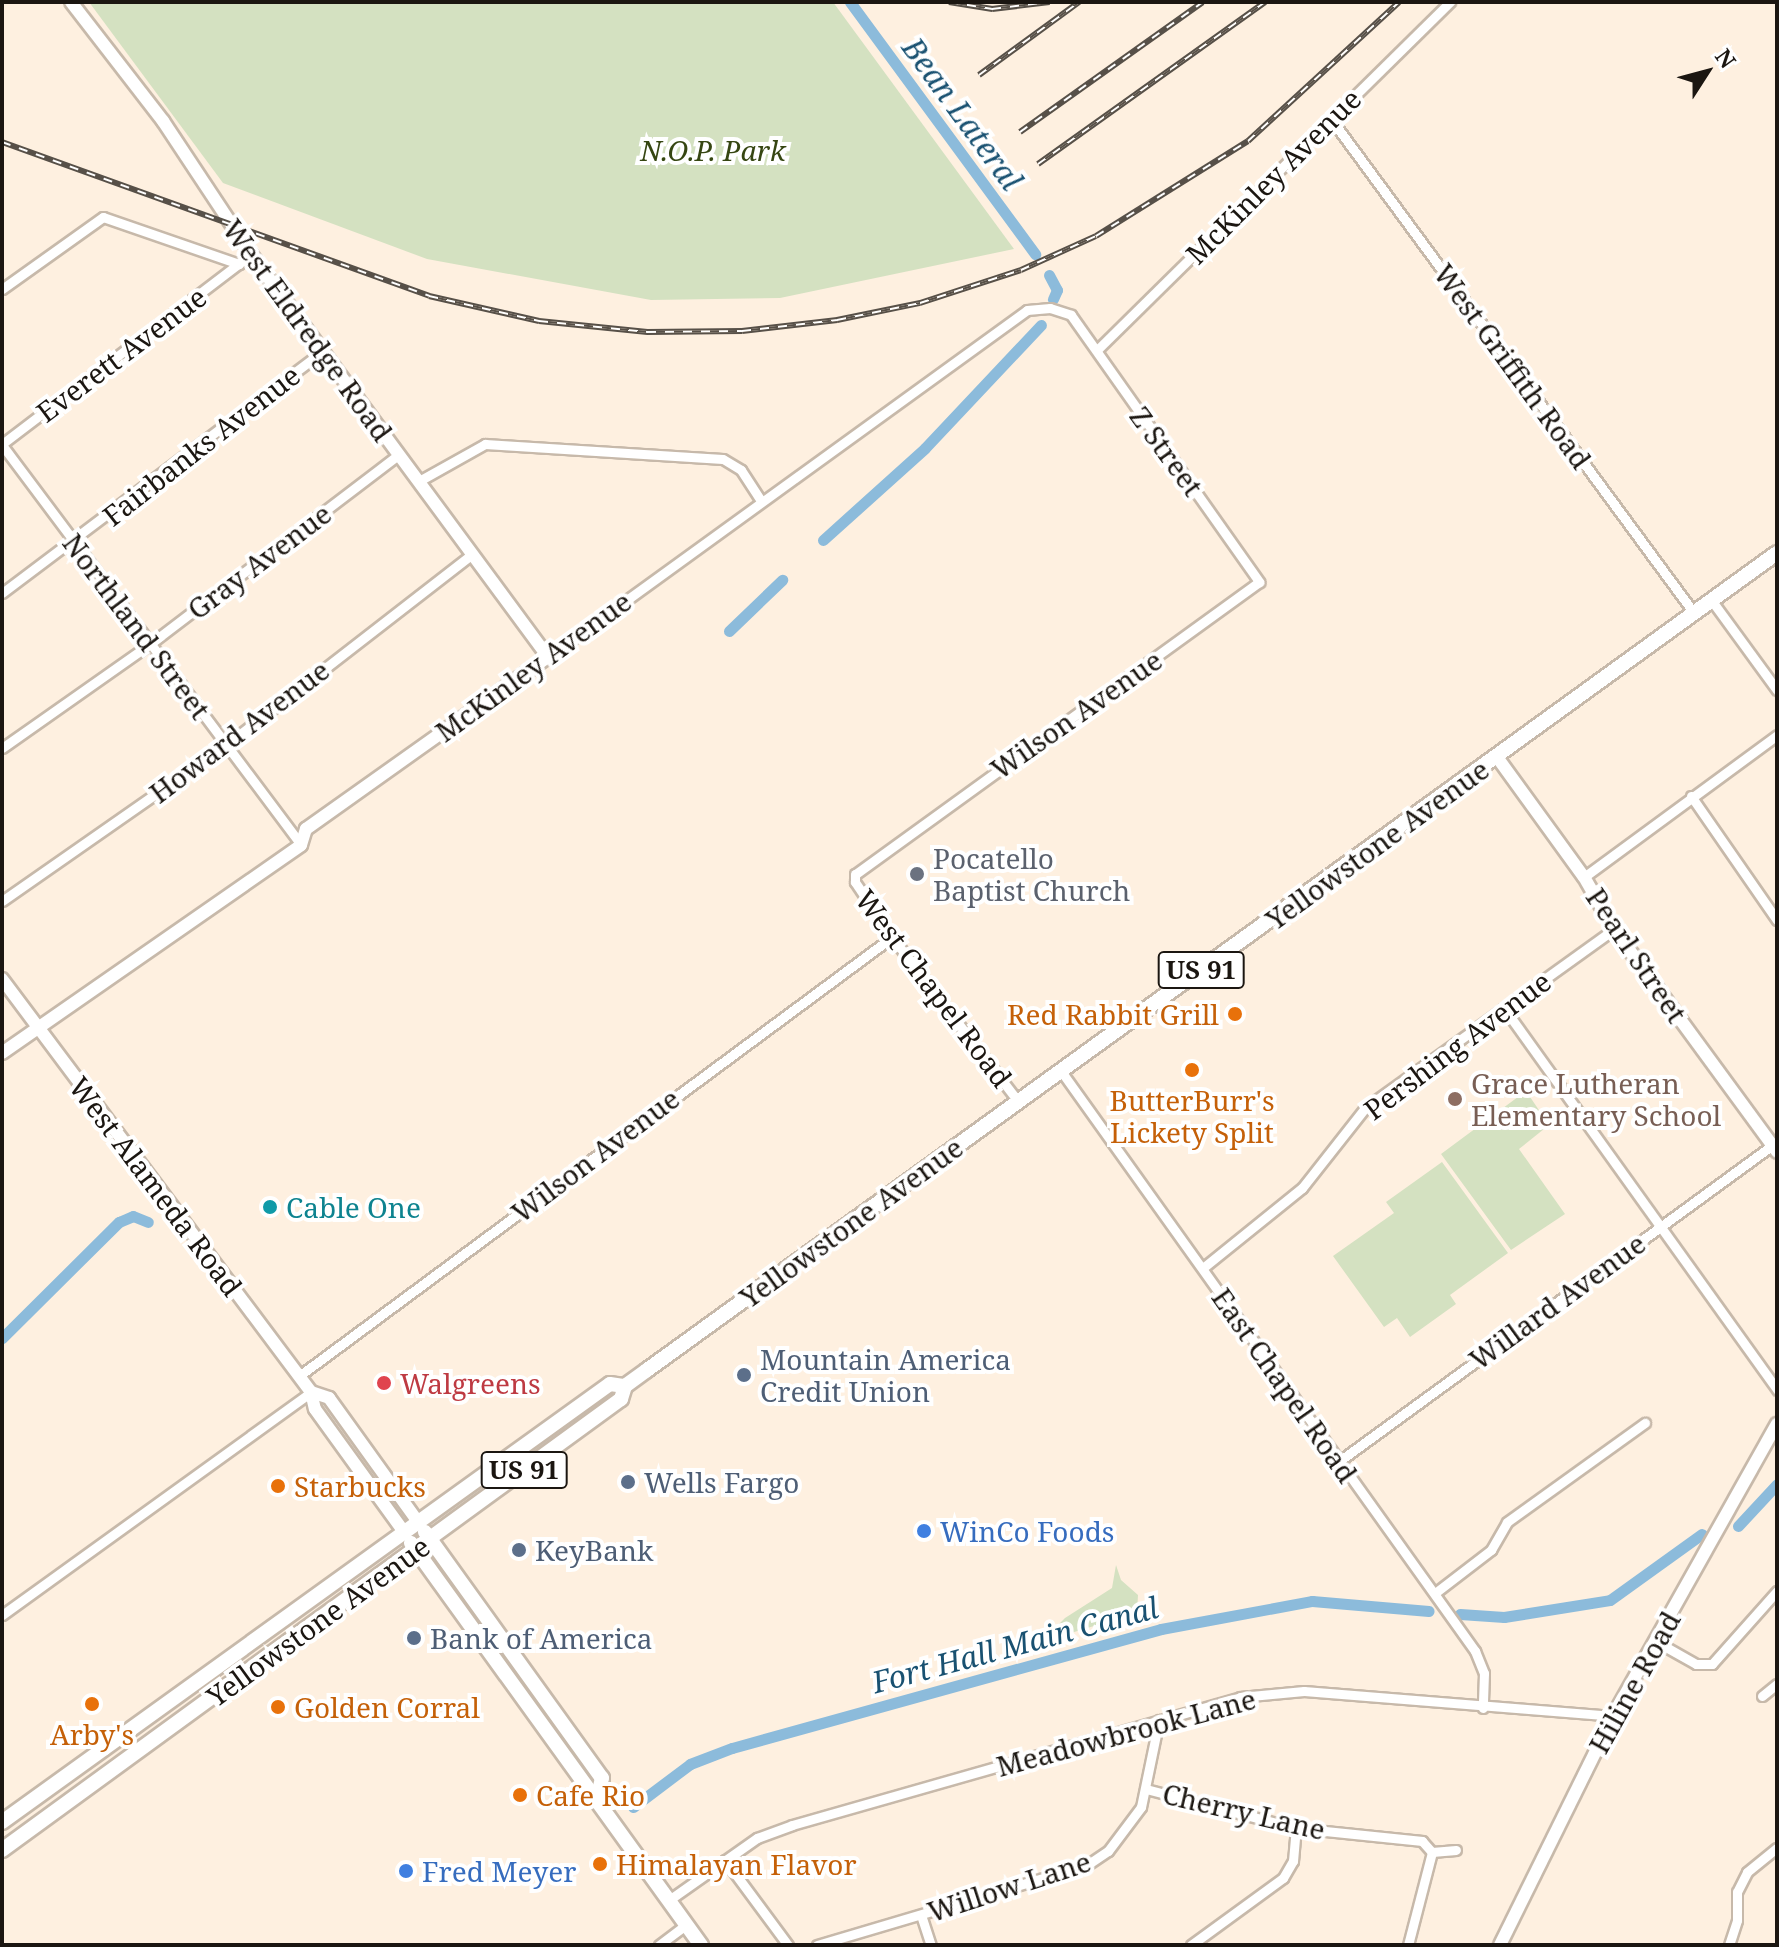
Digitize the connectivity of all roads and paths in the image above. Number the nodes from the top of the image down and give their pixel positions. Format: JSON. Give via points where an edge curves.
{"nodes":[{"id":1,"x":71,"y":2,"type":"edge"},
{"id":2,"x":1450,"y":2,"type":"edge"},
{"id":3,"x":1331,"y":119,"type":"junction"},
{"id":4,"x":251,"y":254,"type":"junction"},
{"id":5,"x":239,"y":264,"type":"junction"},
{"id":6,"x":2,"y":289,"type":"edge"},
{"id":7,"x":1075,"y":319,"type":"joint"},
{"id":8,"x":1097,"y":350,"type":"junction"},
{"id":9,"x":322,"y":352,"type":"junction"},
{"id":10,"x":2,"y":444,"type":"edge"},
{"id":11,"x":398,"y":455,"type":"junction"},
{"id":12,"x":419,"y":481,"type":"junction"},
{"id":13,"x":761,"y":501,"type":"junction"},
{"id":14,"x":75,"y":542,"type":"junction"},
{"id":15,"x":1777,"y":553,"type":"edge"},
{"id":16,"x":472,"y":554,"type":"junction"},
{"id":17,"x":1259,"y":582,"type":"joint"},
{"id":18,"x":2,"y":593,"type":"edge"},
{"id":19,"x":1712,"y":601,"type":"junction"},
{"id":20,"x":1694,"y":613,"type":"junction"},
{"id":21,"x":150,"y":644,"type":"junction"},
{"id":22,"x":548,"y":657,"type":"junction"},
{"id":23,"x":1777,"y":690,"type":"edge"},
{"id":24,"x":1777,"y":735,"type":"edge"},
{"id":25,"x":226,"y":745,"type":"junction"},
{"id":26,"x":2,"y":748,"type":"edge"},
{"id":27,"x":1497,"y":757,"type":"junction"},
{"id":28,"x":1691,"y":796,"type":"junction"},
{"id":29,"x":301,"y":845,"type":"junction"},
{"id":30,"x":855,"y":874,"type":"joint"},
{"id":31,"x":1584,"y":877,"type":"junction"},
{"id":32,"x":2,"y":901,"type":"edge"},
{"id":33,"x":1777,"y":920,"type":"edge"},
{"id":34,"x":1614,"y":929,"type":"junction"},
{"id":35,"x":892,"y":937,"type":"junction"},
{"id":36,"x":2,"y":979,"type":"edge"},
{"id":37,"x":1504,"y":1008,"type":"junction"},
{"id":38,"x":39,"y":1029,"type":"junction"},
{"id":39,"x":2,"y":1053,"type":"edge"},
{"id":40,"x":1061,"y":1071,"type":"junction"},
{"id":41,"x":1018,"y":1101,"type":"junction"},
{"id":42,"x":1775,"y":1146,"type":"edge"},
{"id":43,"x":1659,"y":1225,"type":"junction"},
{"id":44,"x":1204,"y":1267,"type":"junction"},
{"id":45,"x":299,"y":1376,"type":"junction"},
{"id":46,"x":625,"y":1386,"type":"junction"},
{"id":47,"x":1777,"y":1390,"type":"edge"},
{"id":48,"x":311,"y":1392,"type":"junction"},
{"id":49,"x":1645,"y":1423,"type":"dead end"},
{"id":50,"x":1777,"y":1424,"type":"edge"},
{"id":51,"x":1338,"y":1462,"type":"junction"},
{"id":52,"x":418,"y":1522,"type":"junction"},
{"id":53,"x":404,"y":1532,"type":"junction"},
{"id":54,"x":430,"y":1539,"type":"junction"},
{"id":55,"x":416,"y":1549,"type":"junction"},
{"id":56,"x":1777,"y":1591,"type":"edge"},
{"id":57,"x":1435,"y":1593,"type":"junction"},
{"id":58,"x":2,"y":1615,"type":"edge"},
{"id":59,"x":1657,"y":1642,"type":"junction"},
{"id":60,"x":1777,"y":1684,"type":"edge"},
{"id":61,"x":1762,"y":1696,"type":"dead end"},
{"id":62,"x":1483,"y":1708,"type":"junction"},
{"id":63,"x":1613,"y":1716,"type":"junction"},
{"id":64,"x":1159,"y":1720,"type":"junction"},
{"id":65,"x":1146,"y":1789,"type":"junction"},
{"id":66,"x":597,"y":1799,"type":"junction"},
{"id":67,"x":2,"y":1822,"type":"edge"},
{"id":68,"x":1296,"y":1828,"type":"junction"},
{"id":69,"x":1777,"y":1848,"type":"edge"},
{"id":70,"x":2,"y":1850,"type":"edge"},
{"id":71,"x":1456,"y":1850,"type":"dead end"},
{"id":72,"x":1432,"y":1852,"type":"junction"},
{"id":73,"x":725,"y":1860,"type":"junction"},
{"id":74,"x":669,"y":1900,"type":"junction"},
{"id":75,"x":921,"y":1915,"type":"junction"},
{"id":76,"x":686,"y":1925,"type":"junction"},
{"id":77,"x":659,"y":1945,"type":"edge"},
{"id":78,"x":701,"y":1945,"type":"edge"},
{"id":79,"x":788,"y":1945,"type":"edge"},
{"id":80,"x":817,"y":1945,"type":"edge"},
{"id":81,"x":931,"y":1945,"type":"edge"},
{"id":82,"x":1191,"y":1945,"type":"edge"},
{"id":83,"x":1408,"y":1945,"type":"edge"},
{"id":84,"x":1500,"y":1945,"type":"edge"},
{"id":85,"x":1729,"y":1945,"type":"edge"}],
"edges":[{"from":1,"to":4,"type":"street","name":"West Eldredge Road","via":[[163,121]]},
{"from":2,"to":3,"type":"street","name":"McKinley Avenue"},
{"from":3,"to":8,"type":"street","name":"McKinley Avenue"},
{"from":3,"to":20,"type":"street","name":"West Griffith Road"},
{"from":4,"to":5,"type":"street","name":"Everett Avenue"},
{"from":4,"to":9,"type":"street","name":"West Eldredge Road"},
{"from":5,"to":6,"type":"street","via":[[103,217]]},
{"from":5,"to":10,"type":"street","name":"Everett Avenue"},
{"from":7,"to":8,"type":"street","name":"Z Street"},
{"from":7,"to":13,"type":"street","name":"McKinley Avenue","via":[[1050,308],[1027,310]]},
{"from":8,"to":17,"type":"street","name":"Z Street"},
{"from":9,"to":11,"type":"street","name":"West Eldredge Road"},
{"from":9,"to":14,"type":"street","name":"Fairbanks Avenue"},
{"from":10,"to":14,"type":"street","name":"Northland Street"},
{"from":11,"to":12,"type":"street","name":"West Eldredge Road"},
{"from":11,"to":21,"type":"street","name":"Gray Avenue"},
{"from":12,"to":13,"type":"street","via":[[485,444],[723,459],[741,470]]},
{"from":12,"to":16,"type":"street","name":"West Eldredge Road"},
{"from":13,"to":22,"type":"street","name":"McKinley Avenue"},
{"from":14,"to":18,"type":"street","name":"Fairbanks Avenue"},
{"from":14,"to":21,"type":"street","name":"Northland Street"},
{"from":15,"to":19,"type":"main road","name":"Yellowstone Avenue","number":"US 91"},
{"from":16,"to":22,"type":"street","name":"West Eldredge Road"},
{"from":16,"to":25,"type":"street","name":"Howard Avenue"},
{"from":17,"to":30,"type":"street","name":"Wilson Avenue"},
{"from":19,"to":20,"type":"main road","name":"Yellowstone Avenue","number":"US 91"},
{"from":19,"to":23,"type":"street"},
{"from":20,"to":27,"type":"main road","name":"Yellowstone Avenue","number":"US 91"},
{"from":21,"to":25,"type":"street","name":"Northland Street"},
{"from":21,"to":26,"type":"street","name":"Gray Avenue"},
{"from":22,"to":29,"type":"street","name":"McKinley Avenue","via":[[306,829]]},
{"from":24,"to":28,"type":"street"},
{"from":25,"to":29,"type":"street","name":"Northland Street"},
{"from":25,"to":32,"type":"street","name":"Howard Avenue"},
{"from":27,"to":31,"type":"street","name":"Pearl Street"},
{"from":27,"to":40,"type":"main road","name":"Yellowstone Avenue","number":"US 91"},
{"from":28,"to":31,"type":"street"},
{"from":28,"to":33,"type":"street"},
{"from":29,"to":38,"type":"street","name":"McKinley Avenue"},
{"from":30,"to":35,"type":"street","name":"West Chapel Road","via":[[855,882]]},
{"from":31,"to":34,"type":"street","name":"Pearl Street"},
{"from":34,"to":37,"type":"street","name":"Pershing Avenue"},
{"from":34,"to":42,"type":"street","name":"Pearl Street"},
{"from":35,"to":41,"type":"street","name":"West Chapel Road"},
{"from":35,"to":45,"type":"street","name":"Wilson Avenue"},
{"from":36,"to":38,"type":"street","name":"West Alameda Road"},
{"from":37,"to":43,"type":"street"},
{"from":37,"to":44,"type":"street","name":"Pershing Avenue","via":[[1365,1108],[1302,1188]]},
{"from":38,"to":39,"type":"street","name":"McKinley Avenue"},
{"from":38,"to":45,"type":"street","name":"West Alameda Road"},
{"from":40,"to":41,"type":"main road","name":"Yellowstone Avenue","number":"US 91"},
{"from":40,"to":44,"type":"street","name":"East Chapel Road"},
{"from":41,"to":46,"type":"main road","name":"Yellowstone Avenue","number":"US 91"},
{"from":42,"to":43,"type":"street","name":"Willard Avenue"},
{"from":43,"to":47,"type":"street"},
{"from":43,"to":51,"type":"street","name":"Willard Avenue"},
{"from":44,"to":51,"type":"street","name":"East Chapel Road"},
{"from":45,"to":48,"type":"street","name":"West Alameda Road"},
{"from":46,"to":52,"type":"main road","name":"Yellowstone Avenue","number":"US 91","via":[[610,1384]]},
{"from":46,"to":54,"type":"main road","name":"Yellowstone Avenue","number":"US 91","via":[[621,1399]]},
{"from":48,"to":52,"type":"street","name":"West Alameda Road","via":[[329,1398]]},
{"from":48,"to":53,"type":"street","name":"West Alameda Road","via":[[315,1409]]},
{"from":48,"to":58,"type":"street"},
{"from":49,"to":57,"type":"street","via":[[1507,1522],[1491,1550]]},
{"from":50,"to":59,"type":"street","name":"Hiline Road"},
{"from":51,"to":57,"type":"street","name":"East Chapel Road"},
{"from":52,"to":53,"type":"main road","name":"Yellowstone Avenue"},
{"from":52,"to":54,"type":"main road"},
{"from":53,"to":55,"type":"main road","name":"West Alameda Road"},
{"from":53,"to":67,"type":"main road","name":"Yellowstone Avenue"},
{"from":54,"to":55,"type":"main road","name":"Yellowstone Avenue","number":"US 91"},
{"from":54,"to":66,"type":"main road","via":[[602,1778]]},
{"from":55,"to":66,"type":"main road","name":"West Alameda Road"},
{"from":55,"to":70,"type":"main road","name":"Yellowstone Avenue"},
{"from":56,"to":59,"type":"street","via":[[1712,1664],[1696,1664]]},
{"from":57,"to":62,"type":"street","name":"East Chapel Road","via":[[1479,1662]]},
{"from":59,"to":63,"type":"street","name":"Hiline Road"},
{"from":60,"to":61,"type":"street"},
{"from":62,"to":63,"type":"street","name":"Meadowbrook Lane"},
{"from":62,"to":64,"type":"street","name":"Meadowbrook Lane","via":[[1304,1691],[1240,1697]]},
{"from":63,"to":84,"type":"street","name":"Hiline Road"},
{"from":64,"to":65,"type":"street","name":"Willow Lane"},
{"from":64,"to":73,"type":"street","name":"Meadowbrook Lane","via":[[792,1825],[757,1838]]},
{"from":65,"to":68,"type":"street","name":"Cherry Lane"},
{"from":65,"to":75,"type":"street","name":"Willow Lane","via":[[1129,1829],[1087,1865]]},
{"from":66,"to":74,"type":"main road","name":"West Alameda Road"},
{"from":68,"to":72,"type":"street","name":"Cherry Lane","via":[[1422,1841]]},
{"from":68,"to":82,"type":"street","via":[[1293,1861],[1283,1878]]},
{"from":69,"to":85,"type":"street","via":[[1747,1872],[1737,1892],[1737,1920]]},
{"from":71,"to":72,"type":"street"},
{"from":72,"to":83,"type":"street"},
{"from":73,"to":74,"type":"street","name":"Meadowbrook Lane"},
{"from":73,"to":79,"type":"street"},
{"from":74,"to":76,"type":"main road","name":"West Alameda Road"},
{"from":75,"to":80,"type":"street","name":"Willow Lane"},
{"from":75,"to":81,"type":"street"},
{"from":76,"to":77,"type":"street"},
{"from":76,"to":78,"type":"main road","name":"West Alameda Road"}]}
